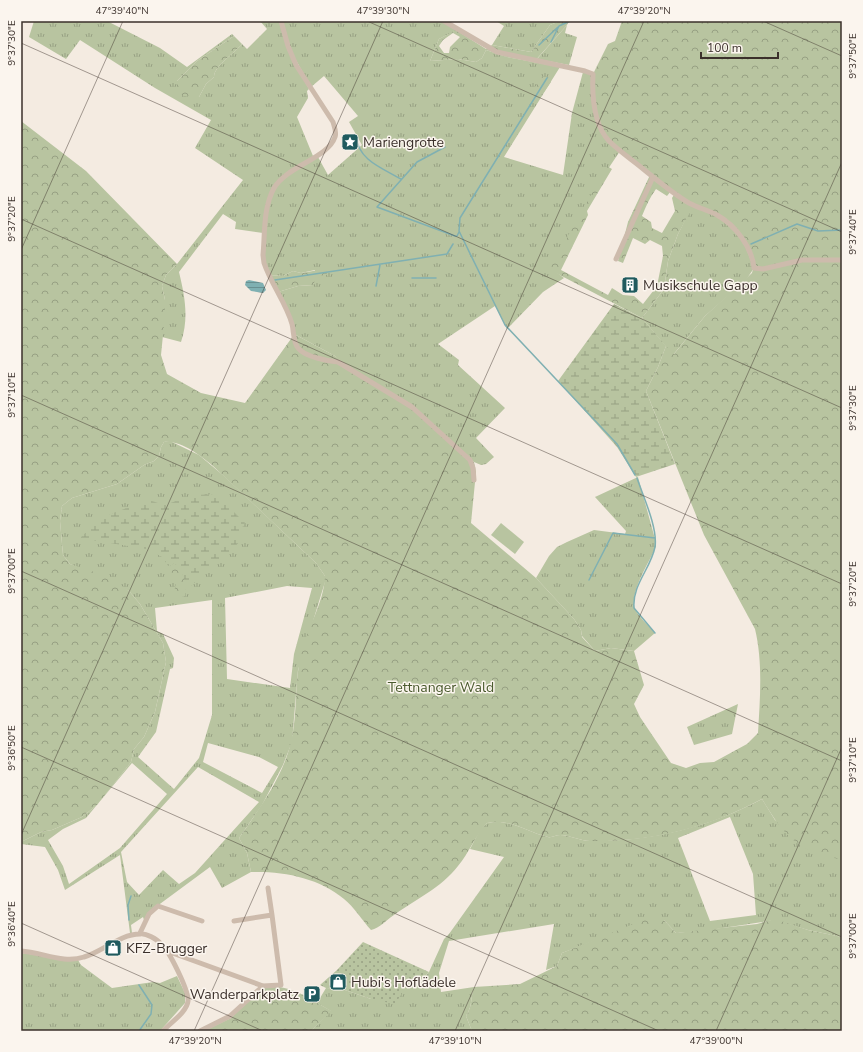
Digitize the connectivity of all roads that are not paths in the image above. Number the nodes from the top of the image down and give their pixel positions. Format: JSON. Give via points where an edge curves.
{"nodes":[{"id":1,"x":281,"y":21,"type":"edge"},
{"id":2,"x":444,"y":21,"type":"edge"},
{"id":3,"x":653,"y":177,"type":"junction"},
{"id":4,"x":616,"y":259,"type":"dead end"},
{"id":5,"x":842,"y":260,"type":"edge"},
{"id":6,"x":474,"y":480,"type":"dead end"},
{"id":7,"x":268,"y":888,"type":"dead end"},
{"id":8,"x":272,"y":915,"type":"junction"},
{"id":9,"x":202,"y":921,"type":"dead end"},
{"id":10,"x":234,"y":921,"type":"dead end"},
{"id":11,"x":140,"y":934,"type":"junction"},
{"id":12,"x":21,"y":951,"type":"edge"},
{"id":13,"x":167,"y":951,"type":"junction"},
{"id":14,"x":263,"y":986,"type":"junction"},
{"id":15,"x":163,"y":1031,"type":"edge"},
{"id":16,"x":200,"y":1031,"type":"edge"}],
"edges":[{"from":1,"to":6,"type":"street","via":[[296,65],[333,122],[336,136],[315,156],[282,178],[270,198],[263,255],[268,274],[289,314],[298,349],[328,361],[338,362],[412,407],[470,460],[474,468]]},
{"from":2,"to":3,"type":"street","via":[[497,52],[593,74],[595,109],[599,125],[608,140]]},
{"from":3,"to":4,"type":"street"},
{"from":3,"to":5,"type":"street","via":[[688,202],[730,224],[742,238],[754,268],[763,269],[802,260]]},
{"from":7,"to":8,"type":"street"},
{"from":8,"to":10,"type":"street"},
{"from":8,"to":14,"type":"street","via":[[281,986]]},
{"from":9,"to":11,"type":"street","via":[[158,906],[148,914]]},
{"from":11,"to":12,"type":"street","via":[[74,959]]},
{"from":11,"to":13,"type":"street","via":[[154,938]]},
{"from":13,"to":14,"type":"street"},
{"from":13,"to":15,"type":"street","via":[[188,1001],[182,1012]]},
{"from":14,"to":16,"type":"street","via":[[230,1016]]}]}
